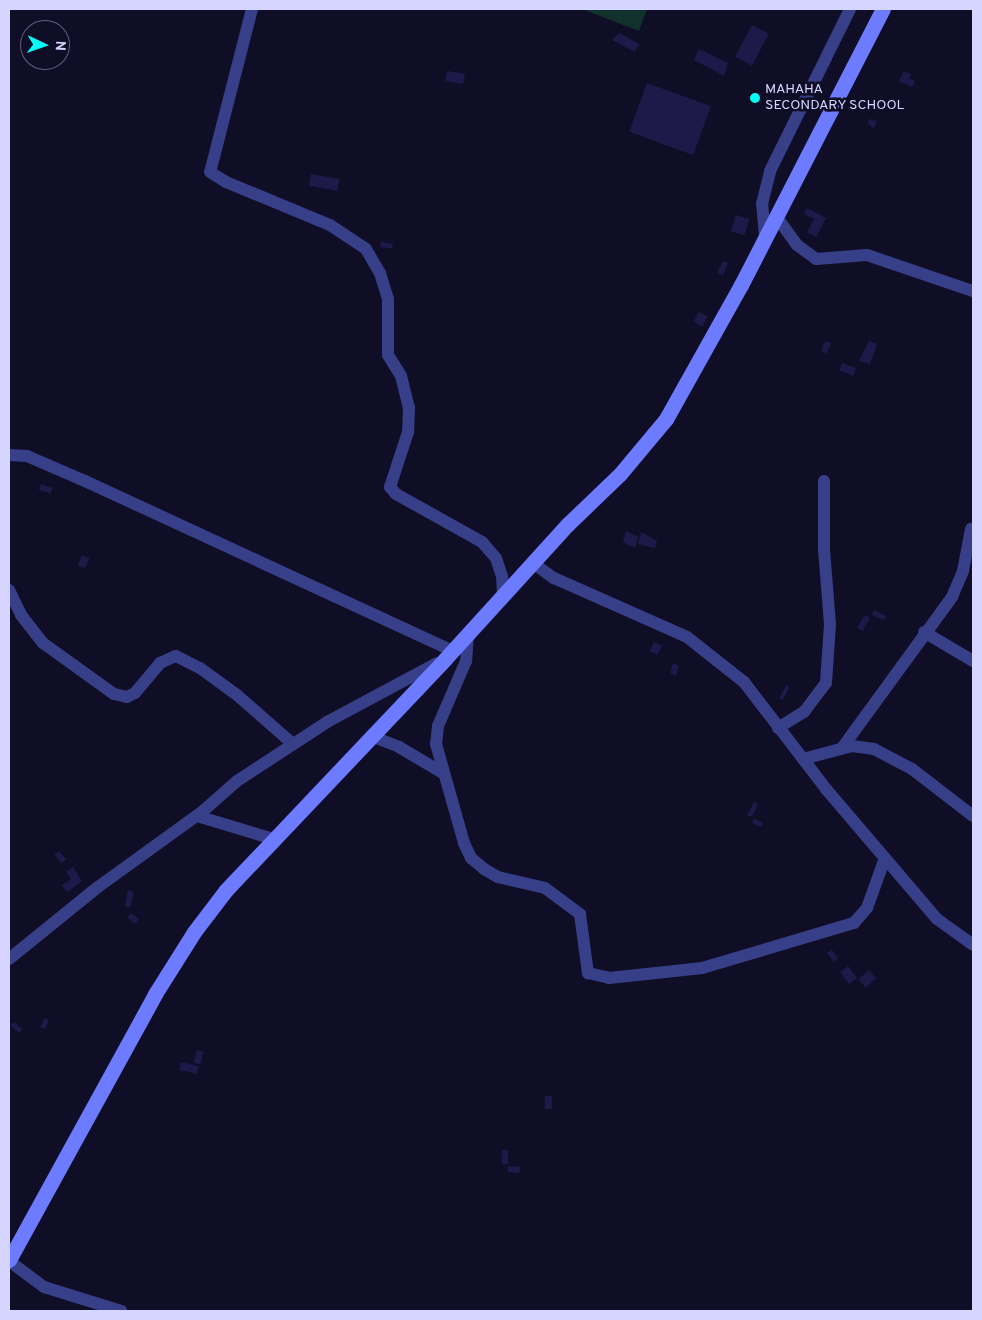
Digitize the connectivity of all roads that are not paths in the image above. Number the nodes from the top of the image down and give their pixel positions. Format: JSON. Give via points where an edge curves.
{"nodes":[{"id":1,"x":252,"y":9,"type":"edge"},
{"id":2,"x":850,"y":9,"type":"edge"},
{"id":3,"x":883,"y":9,"type":"edge"},
{"id":4,"x":776,"y":216,"type":"junction"},
{"id":5,"x":765,"y":236,"type":"junction"},
{"id":6,"x":973,"y":291,"type":"edge"},
{"id":7,"x":9,"y":455,"type":"edge"},
{"id":8,"x":824,"y":481,"type":"dead end"},
{"id":9,"x":971,"y":529,"type":"dead end"},
{"id":10,"x":533,"y":563,"type":"junction"},
{"id":11,"x":9,"y":590,"type":"edge"},
{"id":12,"x":503,"y":596,"type":"junction"},
{"id":13,"x":924,"y":632,"type":"junction"},
{"id":14,"x":468,"y":634,"type":"junction"},
{"id":15,"x":449,"y":655,"type":"junction"},
{"id":16,"x":973,"y":661,"type":"edge"},
{"id":17,"x":778,"y":728,"type":"junction"},
{"id":18,"x":371,"y":736,"type":"junction"},
{"id":19,"x":293,"y":744,"type":"junction"},
{"id":20,"x":842,"y":748,"type":"junction"},
{"id":21,"x":803,"y":759,"type":"junction"},
{"id":22,"x":443,"y":772,"type":"junction"},
{"id":23,"x":197,"y":816,"type":"junction"},
{"id":24,"x":973,"y":816,"type":"edge"},
{"id":25,"x":273,"y":839,"type":"junction"},
{"id":26,"x":885,"y":858,"type":"junction"},
{"id":27,"x":973,"y":945,"type":"edge"},
{"id":28,"x":9,"y":959,"type":"edge"},
{"id":29,"x":9,"y":1261,"type":"edge"},
{"id":30,"x":121,"y":1311,"type":"edge"}],
"edges":[{"from":1,"to":12,"type":"street","via":[[210,172],[226,182],[330,225],[366,249],[380,273],[388,299],[388,356],[407,389],[410,412],[408,432],[390,487],[396,494],[482,542],[496,558],[502,576]]},
{"from":2,"to":5,"type":"street","via":[[770,171],[762,204]]},
{"from":3,"to":4,"type":"main road"},
{"from":4,"to":5,"type":"main road"},
{"from":4,"to":6,"type":"street","via":[[797,245],[816,259],[866,255]]},
{"from":5,"to":10,"type":"main road","via":[[666,419],[620,474]]},
{"from":7,"to":15,"type":"street","via":[[26,456],[85,481]]},
{"from":8,"to":17,"type":"street","via":[[824,549],[830,624],[826,683],[804,712]]},
{"from":9,"to":13,"type":"street","via":[[963,571],[952,596]]},
{"from":10,"to":12,"type":"main road"},
{"from":10,"to":17,"type":"street","via":[[554,578],[687,637],[744,682]]},
{"from":11,"to":19,"type":"street","via":[[22,615],[44,643],[114,694],[127,697],[135,693],[160,664],[176,656],[200,668],[237,695]]},
{"from":12,"to":14,"type":"main road"},
{"from":13,"to":16,"type":"street"},
{"from":13,"to":20,"type":"street","via":[[905,664],[866,710]]},
{"from":14,"to":15,"type":"main road"},
{"from":14,"to":22,"type":"street","via":[[466,661],[438,726],[436,744]]},
{"from":15,"to":18,"type":"main road"},
{"from":15,"to":19,"type":"street"},
{"from":17,"to":21,"type":"street"},
{"from":18,"to":22,"type":"street","via":[[399,747]]},
{"from":18,"to":25,"type":"main road"},
{"from":19,"to":23,"type":"street","via":[[237,781]]},
{"from":20,"to":21,"type":"street"},
{"from":20,"to":24,"type":"street","via":[[874,749],[890,756]]},
{"from":21,"to":26,"type":"street"},
{"from":22,"to":26,"type":"street","via":[[471,858],[498,877],[545,888],[580,914],[584,926],[587,971],[601,978],[723,964],[854,923],[867,908]]},
{"from":23,"to":25,"type":"street"},
{"from":23,"to":28,"type":"street","via":[[98,887]]},
{"from":25,"to":29,"type":"main road","via":[[226,890],[189,940],[104,1085]]},
{"from":26,"to":27,"type":"street","via":[[937,919]]},
{"from":29,"to":30,"type":"street","via":[[44,1287]]}]}
